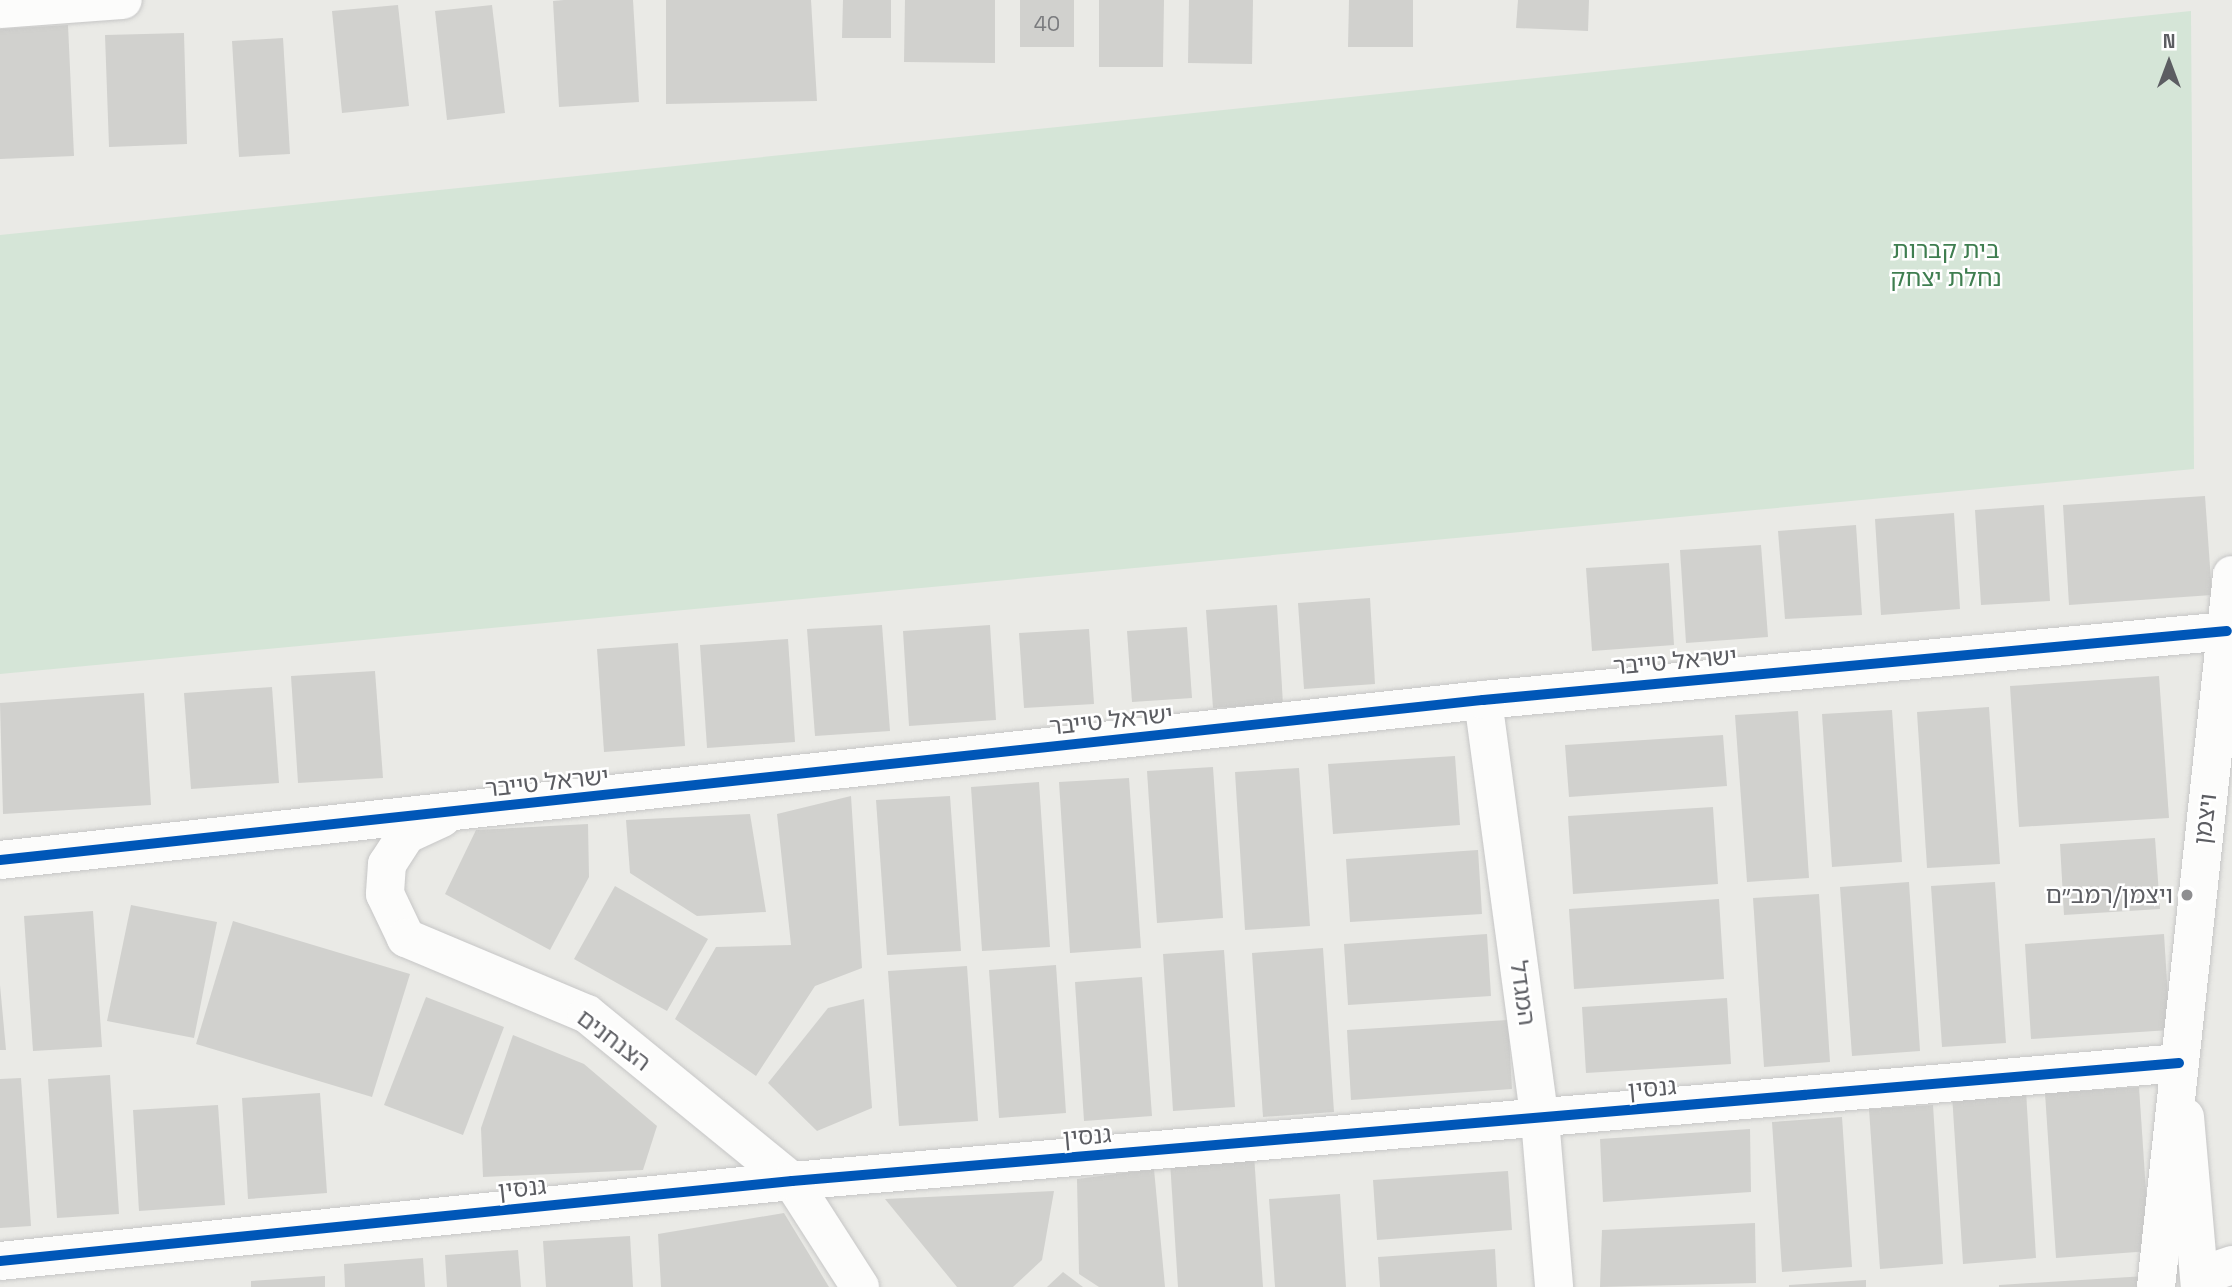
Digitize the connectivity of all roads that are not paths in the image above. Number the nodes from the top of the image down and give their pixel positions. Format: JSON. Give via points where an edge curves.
{"nodes":[{"id":1,"x":123,"y":0,"type":"edge"},
{"id":2,"x":0,"y":9,"type":"edge"},
{"id":3,"x":2232,"y":575,"type":"edge"},
{"id":4,"x":2227,"y":631,"type":"junction"},
{"id":5,"x":1483,"y":699,"type":"junction"},
{"id":6,"x":2221,"y":780,"type":"edge"},
{"id":7,"x":450,"y":814,"type":"junction"},
{"id":8,"x":0,"y":860,"type":"edge"},
{"id":9,"x":2179,"y":1063,"type":"junction"},
{"id":10,"x":1540,"y":1119,"type":"junction"},
{"id":11,"x":792,"y":1181,"type":"junction"},
{"id":12,"x":0,"y":1261,"type":"edge"},
{"id":13,"x":2211,"y":1276,"type":"edge"},
{"id":14,"x":860,"y":1287,"type":"edge"},
{"id":15,"x":1554,"y":1287,"type":"edge"},
{"id":16,"x":2156,"y":1287,"type":"edge"}],
"edges":[{"from":1,"to":2,"type":"street"},
{"from":3,"to":4,"type":"street","name":"ויצמן"},
{"from":4,"to":5,"type":"street","name":"ישראל טייבר"},
{"from":4,"to":6,"type":"street","name":"ויצמן"},
{"from":5,"to":7,"type":"street","name":"ישראל טייבר"},
{"from":5,"to":10,"type":"street","name":"המגדל"},
{"from":6,"to":9,"type":"street","name":"ויצמן"},
{"from":7,"to":8,"type":"street","name":"ישראל טייבר"},
{"from":7,"to":11,"type":"street","name":"הצנחנים","via":[[406,835],[387,864],[385,894],[406,938],[587,1014]]},
{"from":9,"to":10,"type":"street","name":"גנסין"},
{"from":9,"to":13,"type":"street","name":"ויצמן"},
{"from":9,"to":16,"type":"street","name":"ויצמן"},
{"from":10,"to":11,"type":"street","name":"גנסין"},
{"from":10,"to":15,"type":"street","name":"המגדל"},
{"from":11,"to":12,"type":"street","name":"גנסין"},
{"from":11,"to":14,"type":"street","name":"הצנחנים"}]}
